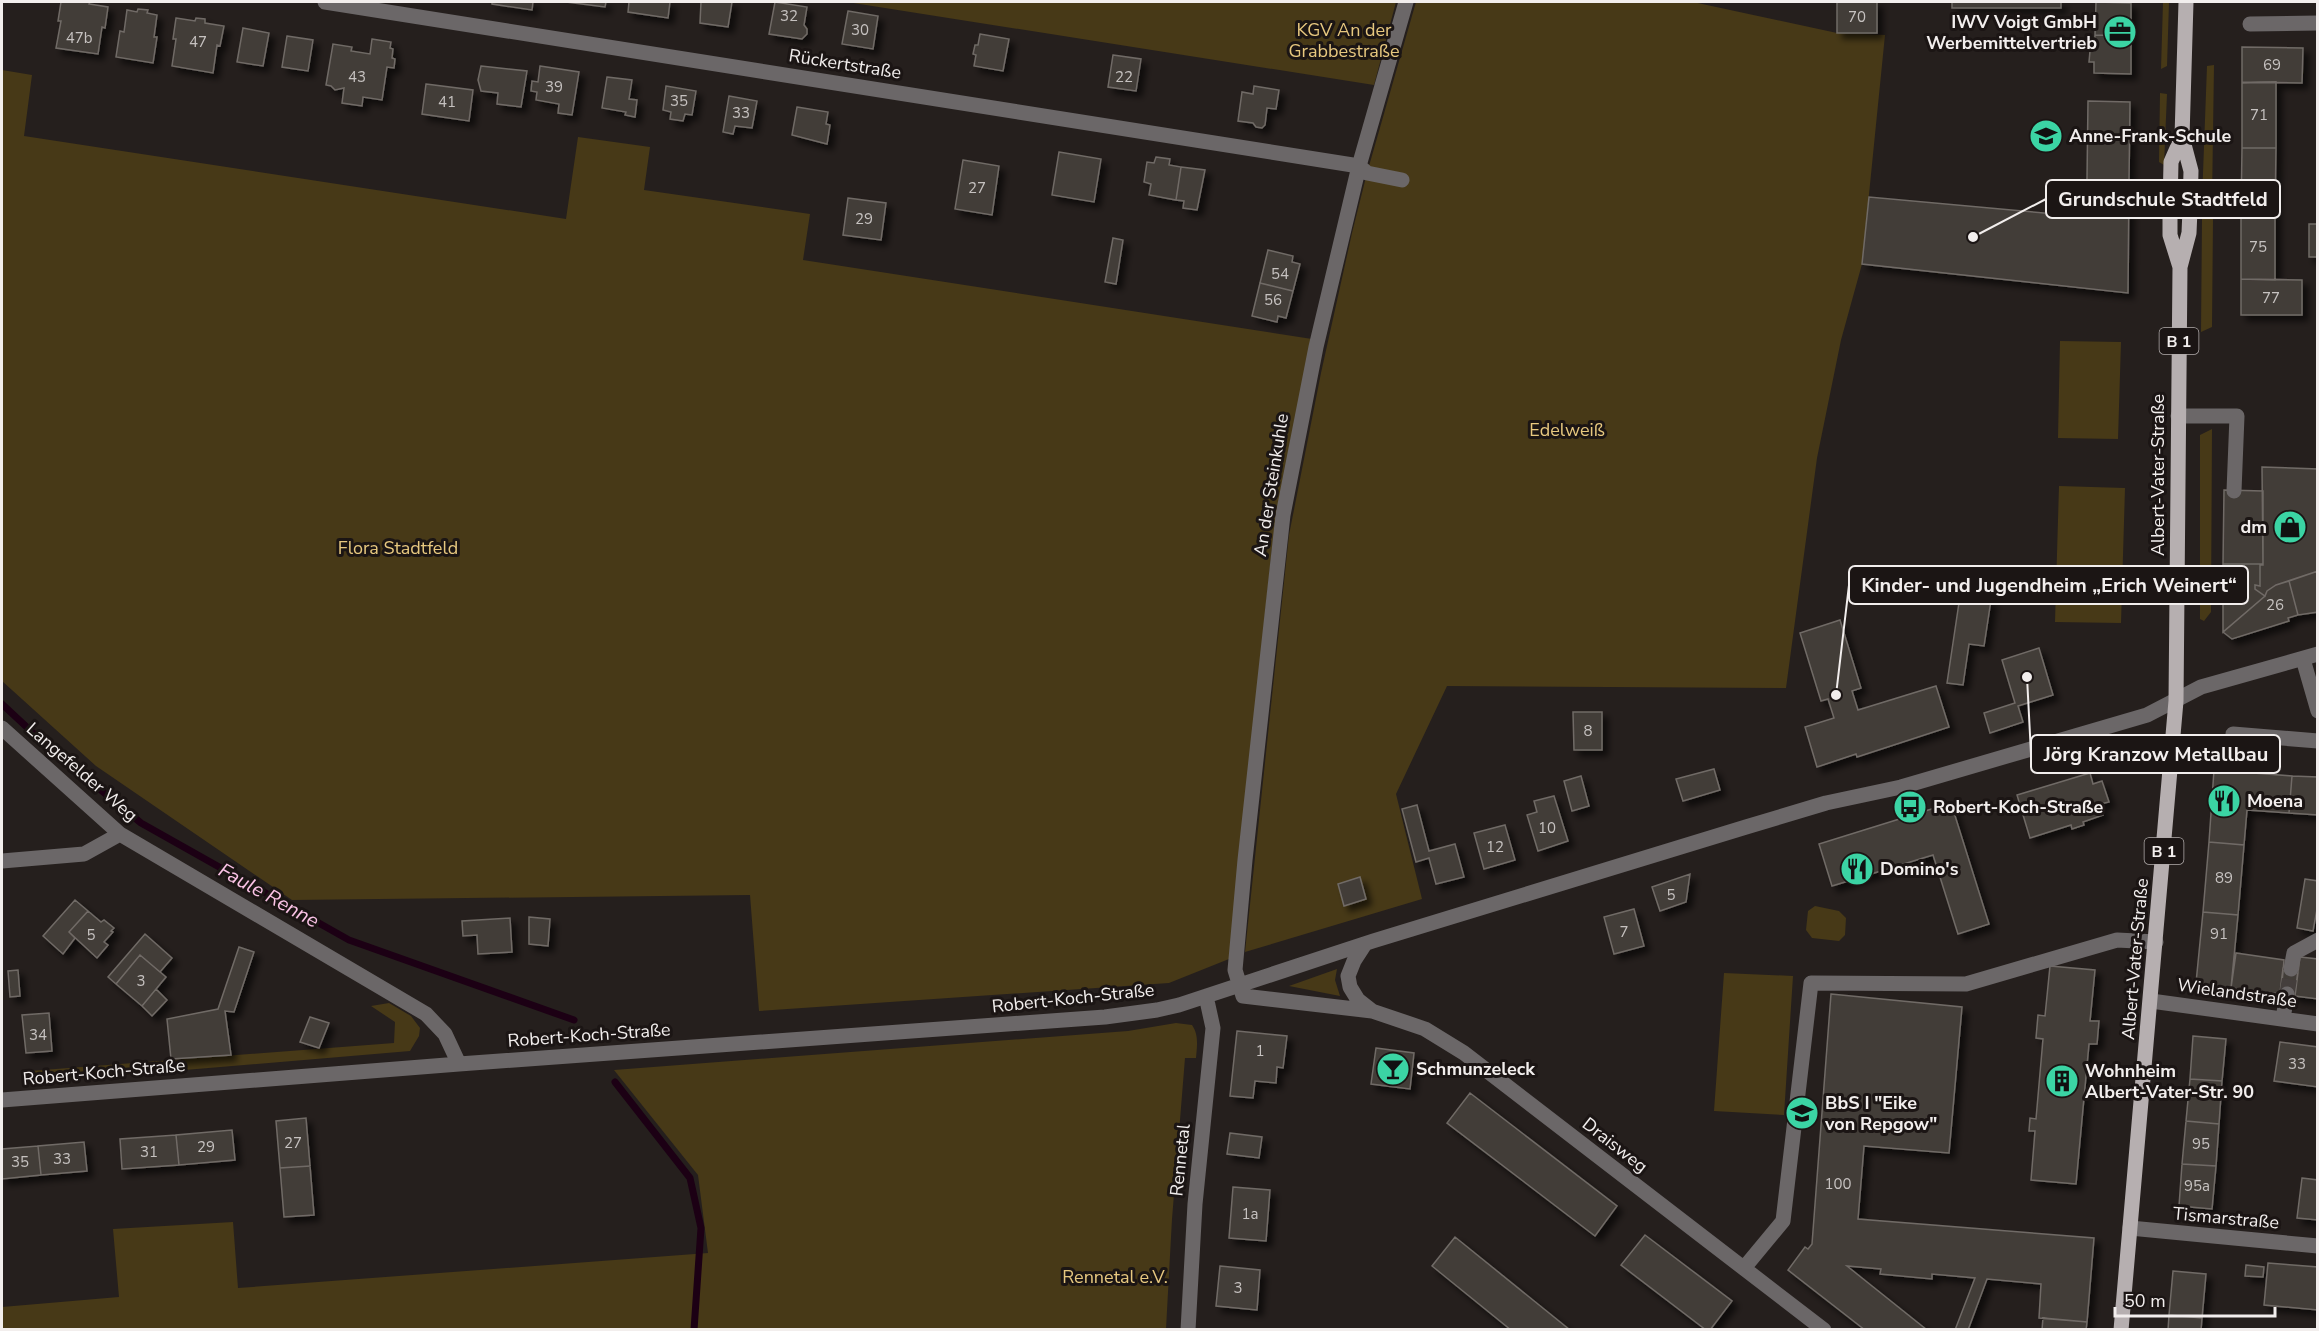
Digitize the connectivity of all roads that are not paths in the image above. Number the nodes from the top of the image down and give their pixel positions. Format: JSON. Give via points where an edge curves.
{"nodes":[{"id":1,"x":325,"y":2,"type":"edge"},
{"id":2,"x":1406,"y":2,"type":"edge"},
{"id":3,"x":2186,"y":2,"type":"edge"},
{"id":4,"x":2318,"y":23,"type":"edge"},
{"id":5,"x":2250,"y":24,"type":"dead end"},
{"id":6,"x":1359,"y":166,"type":"junction"},
{"id":7,"x":1402,"y":180,"type":"dead end"},
{"id":8,"x":2178,"y":416,"type":"junction"},
{"id":9,"x":2234,"y":490,"type":"dead end"},
{"id":10,"x":2310,"y":657,"type":"edge"},
{"id":11,"x":2176,"y":701,"type":"junction"},
{"id":12,"x":2318,"y":711,"type":"edge"},
{"id":13,"x":2,"y":728,"type":"edge"},
{"id":14,"x":2233,"y":734,"type":"dead end"},
{"id":15,"x":2318,"y":741,"type":"edge"},
{"id":16,"x":120,"y":834,"type":"junction"},
{"id":17,"x":2,"y":861,"type":"edge"},
{"id":18,"x":2318,"y":940,"type":"edge"},
{"id":19,"x":2156,"y":942,"type":"junction"},
{"id":20,"x":1365,"y":944,"type":"junction"},
{"id":21,"x":2291,"y":969,"type":"tunnel mouth"},
{"id":22,"x":1239,"y":985,"type":"junction"},
{"id":23,"x":2287,"y":993,"type":"tunnel mouth"},
{"id":24,"x":1206,"y":996,"type":"junction"},
{"id":25,"x":2151,"y":1001,"type":"junction"},
{"id":26,"x":1372,"y":1011,"type":"junction"},
{"id":27,"x":2283,"y":1019,"type":"junction"},
{"id":28,"x":2318,"y":1024,"type":"edge"},
{"id":29,"x":459,"y":1064,"type":"junction"},
{"id":30,"x":2,"y":1100,"type":"edge"},
{"id":31,"x":2130,"y":1228,"type":"junction"},
{"id":32,"x":2318,"y":1246,"type":"edge"},
{"id":33,"x":1744,"y":1268,"type":"junction"},
{"id":34,"x":1188,"y":1329,"type":"edge"},
{"id":35,"x":1824,"y":1329,"type":"edge"},
{"id":36,"x":2121,"y":1329,"type":"edge"}],
"edges":[{"from":1,"to":6,"type":"street","name":"Rückertstraße"},
{"from":2,"to":6,"type":"street","name":"An der Steinkuhle"},
{"from":3,"to":8,"type":"main road","name":"Albert-Vater-Straße","number":"B 1","via":[[2182,137],[2171,162],[2170,235],[2180,267]]},
{"from":4,"to":5,"type":"street"},
{"from":6,"to":7,"type":"street","name":"Rückertstraße","via":[[1367,173]]},
{"from":6,"to":22,"type":"street","name":"An der Steinkuhle","via":[[1316,347],[1283,515],[1245,860],[1235,970]]},
{"from":8,"to":9,"type":"street","via":[[2237,416]]},
{"from":8,"to":11,"type":"main road","name":"Albert-Vater-Straße","number":"B 1"},
{"from":10,"to":11,"type":"street","name":"Robert-Koch-Straße","via":[[2201,687]]},
{"from":10,"to":12,"type":"street"},
{"from":11,"to":19,"type":"main road","name":"Albert-Vater-Straße","number":"B 1"},
{"from":11,"to":20,"type":"street","name":"Robert-Koch-Straße","via":[[2147,715],[1900,787],[1807,809]]},
{"from":13,"to":16,"type":"street","name":"Langefelder Weg"},
{"from":14,"to":15,"type":"street"},
{"from":16,"to":17,"type":"street","via":[[84,854]]},
{"from":16,"to":29,"type":"street","name":"Langefelder Weg","via":[[426,1014],[445,1034]]},
{"from":18,"to":21,"type":"street","via":[[2294,953]]},
{"from":19,"to":25,"type":"main road","name":"Albert-Vater-Straße","number":"B 1"},
{"from":19,"to":33,"type":"street","via":[[2117,940],[1966,984],[1811,983],[1784,1221]]},
{"from":20,"to":22,"type":"street","name":"Robert-Koch-Straße"},
{"from":20,"to":26,"type":"street","name":"Draisweg","via":[[1350,968],[1348,981],[1352,993]]},
{"from":22,"to":24,"type":"street","name":"Robert-Koch-Straße"},
{"from":22,"to":26,"type":"street","name":"Draisweg","via":[[1244,996]]},
{"from":23,"to":27,"type":"street"},
{"from":24,"to":29,"type":"street","name":"Robert-Koch-Straße","via":[[1126,1015]]},
{"from":24,"to":34,"type":"street","name":"Rennetal","via":[[1213,1028],[1195,1204]]},
{"from":25,"to":27,"type":"street","name":"Wielandstraße"},
{"from":25,"to":31,"type":"main road","name":"Albert-Vater-Straße","number":"B 1"},
{"from":26,"to":33,"type":"street","name":"Draisweg","via":[[1409,1022],[1459,1049]]},
{"from":27,"to":28,"type":"street","name":"Wielandstraße"},
{"from":29,"to":30,"type":"street","name":"Robert-Koch-Straße"},
{"from":31,"to":32,"type":"street","name":"Tismarstraße"},
{"from":31,"to":36,"type":"main road","name":"Albert-Vater-Straße","number":"B 1"},
{"from":33,"to":35,"type":"street","name":"Draisweg"}]}
